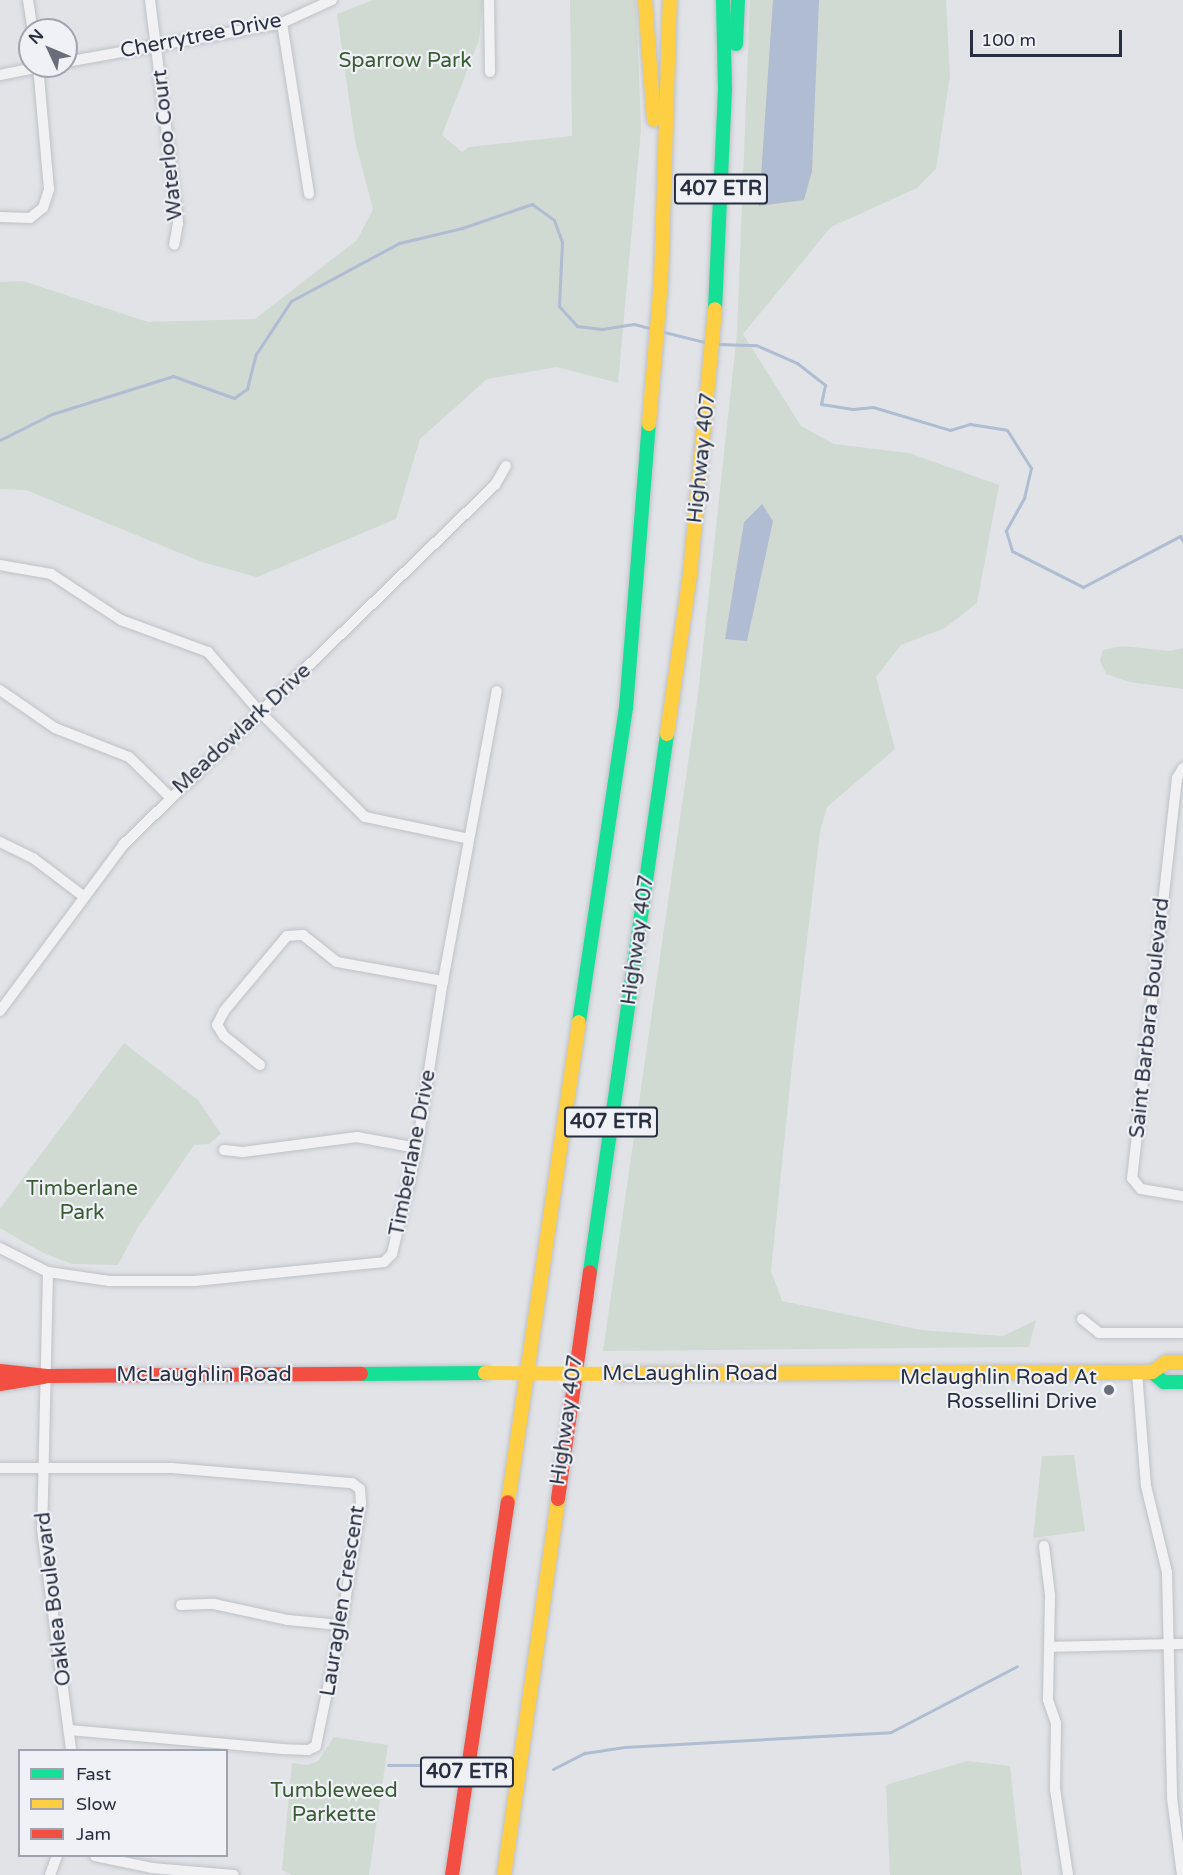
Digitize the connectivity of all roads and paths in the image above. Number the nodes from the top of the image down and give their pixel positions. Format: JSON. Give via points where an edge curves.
{"nodes":[{"id":1,"x":28,"y":0,"type":"edge"},
{"id":2,"x":150,"y":0,"type":"edge"},
{"id":3,"x":332,"y":0,"type":"edge"},
{"id":4,"x":489,"y":0,"type":"edge"},
{"id":5,"x":645,"y":0,"type":"edge"},
{"id":6,"x":670,"y":0,"type":"edge"},
{"id":7,"x":723,"y":0,"type":"edge"},
{"id":8,"x":738,"y":0,"type":"edge"},
{"id":9,"x":31,"y":18,"type":"edge"},
{"id":10,"x":282,"y":23,"type":"junction"},
{"id":11,"x":158,"y":44,"type":"junction"},
{"id":12,"x":78,"y":61,"type":"edge"},
{"id":13,"x":18,"y":71,"type":"edge"},
{"id":14,"x":490,"y":72,"type":"dead end"},
{"id":15,"x":0,"y":75,"type":"edge"},
{"id":16,"x":42,"y":78,"type":"edge"},
{"id":17,"x":725,"y":90,"type":"junction"},
{"id":18,"x":663,"y":154,"type":"junction"},
{"id":19,"x":309,"y":194,"type":"dead end"},
{"id":20,"x":0,"y":217,"type":"edge"},
{"id":21,"x":174,"y":245,"type":"dead end"},
{"id":22,"x":506,"y":466,"type":"dead end"},
{"id":23,"x":0,"y":565,"type":"edge"},
{"id":24,"x":0,"y":690,"type":"edge"},
{"id":25,"x":497,"y":691,"type":"dead end"},
{"id":26,"x":259,"y":711,"type":"junction"},
{"id":27,"x":1183,"y":768,"type":"edge"},
{"id":28,"x":170,"y":797,"type":"junction"},
{"id":29,"x":469,"y":839,"type":"junction"},
{"id":30,"x":0,"y":842,"type":"edge"},
{"id":31,"x":83,"y":896,"type":"junction"},
{"id":32,"x":443,"y":981,"type":"junction"},
{"id":33,"x":0,"y":1011,"type":"edge"},
{"id":34,"x":260,"y":1065,"type":"dead end"},
{"id":35,"x":417,"y":1148,"type":"junction"},
{"id":36,"x":224,"y":1150,"type":"dead end"},
{"id":37,"x":1183,"y":1196,"type":"edge"},
{"id":38,"x":0,"y":1248,"type":"edge"},
{"id":39,"x":48,"y":1272,"type":"junction"},
{"id":40,"x":1082,"y":1319,"type":"dead end"},
{"id":41,"x":1183,"y":1333,"type":"edge"},
{"id":42,"x":1183,"y":1362,"type":"edge"},
{"id":43,"x":0,"y":1371,"type":"edge"},
{"id":44,"x":1137,"y":1372,"type":"junction"},
{"id":45,"x":1152,"y":1372,"type":"junction"},
{"id":46,"x":47,"y":1376,"type":"junction"},
{"id":47,"x":1183,"y":1382,"type":"edge"},
{"id":48,"x":0,"y":1384,"type":"edge"},
{"id":49,"x":0,"y":1468,"type":"edge"},
{"id":50,"x":44,"y":1469,"type":"junction"},
{"id":51,"x":1044,"y":1546,"type":"dead end"},
{"id":52,"x":181,"y":1605,"type":"dead end"},
{"id":53,"x":340,"y":1625,"type":"junction"},
{"id":54,"x":1167,"y":1644,"type":"junction"},
{"id":55,"x":1183,"y":1644,"type":"edge"},
{"id":56,"x":1050,"y":1647,"type":"junction"},
{"id":57,"x":69,"y":1730,"type":"junction"},
{"id":58,"x":71,"y":1749,"type":"edge"},
{"id":59,"x":510,"y":1829,"type":"junction"},
{"id":60,"x":57,"y":1857,"type":"edge"},
{"id":61,"x":99,"y":1857,"type":"edge"},
{"id":62,"x":165,"y":1872,"type":"edge"},
{"id":63,"x":50,"y":1875,"type":"edge"},
{"id":64,"x":234,"y":1875,"type":"edge"},
{"id":65,"x":452,"y":1875,"type":"edge"},
{"id":66,"x":504,"y":1875,"type":"edge"},
{"id":67,"x":514,"y":1875,"type":"edge"},
{"id":68,"x":1068,"y":1875,"type":"edge"},
{"id":69,"x":1182,"y":1875,"type":"edge"}],
"edges":[{"from":1,"to":9,"type":"street"},
{"from":2,"to":11,"type":"street","name":"Waterloo Court"},
{"from":3,"to":10,"type":"street","name":"Cherrytree Drive"},
{"from":4,"to":14,"type":"street"},
{"from":5,"to":18,"type":"main road","via":[[654,123]]},
{"from":6,"to":18,"type":"main road","number":"407 ETR"},
{"from":7,"to":17,"type":"main road","name":"Highway 407","number":"407 ETR"},
{"from":8,"to":17,"type":"main road","via":[[735,64]]},
{"from":10,"to":11,"type":"street","name":"Cherrytree Drive"},
{"from":10,"to":19,"type":"street"},
{"from":11,"to":12,"type":"street","name":"Cherrytree Drive"},
{"from":11,"to":21,"type":"street","name":"Waterloo Court","via":[[178,223]]},
{"from":13,"to":15,"type":"street"},
{"from":16,"to":20,"type":"street","via":[[49,189],[43,208],[30,218]]},
{"from":17,"to":59,"type":"main road","name":"Highway 407","number":"407 ETR","via":[[717,288],[690,574]]},
{"from":18,"to":65,"type":"main road","number":"407 ETR","via":[[661,280],[626,708]]},
{"from":22,"to":26,"type":"street","name":"Meadowlark Drive","via":[[495,486]]},
{"from":23,"to":26,"type":"street","via":[[51,574],[121,620],[208,652]]},
{"from":24,"to":28,"type":"street","via":[[55,728],[129,757]]},
{"from":25,"to":29,"type":"street","name":"Timberlane Drive"},
{"from":26,"to":28,"type":"street","name":"Meadowlark Drive"},
{"from":26,"to":29,"type":"street","via":[[365,817]]},
{"from":27,"to":37,"type":"street","name":"Saint Barbara Boulevard","via":[[1177,778],[1132,1178],[1141,1190]]},
{"from":28,"to":31,"type":"street","name":"Meadowlark Drive","via":[[124,843]]},
{"from":29,"to":32,"type":"street","name":"Timberlane Drive"},
{"from":30,"to":31,"type":"street","via":[[33,858]]},
{"from":31,"to":33,"type":"street","name":"Meadowlark Drive"},
{"from":32,"to":34,"type":"street","via":[[337,962],[303,935],[287,936],[224,1011],[217,1025],[224,1036]]},
{"from":32,"to":35,"type":"street","name":"Timberlane Drive"},
{"from":35,"to":36,"type":"street","via":[[357,1137],[243,1152]]},
{"from":35,"to":39,"type":"street","name":"Timberlane Drive","via":[[395,1245],[384,1262],[195,1281],[109,1281]]},
{"from":38,"to":39,"type":"street","name":"Timberlane Drive"},
{"from":39,"to":46,"type":"street","name":"Oaklea Boulevard"},
{"from":40,"to":41,"type":"street","via":[[1099,1333]]},
{"from":42,"to":45,"type":"main road","name":"McLaughlin Road","via":[[1167,1362]]},
{"from":43,"to":46,"type":"main road"},
{"from":44,"to":45,"type":"main road","name":"McLaughlin Road"},
{"from":44,"to":46,"type":"main road","name":"McLaughlin Road","bridge":true},
{"from":44,"to":54,"type":"street","via":[[1146,1486],[1167,1572]]},
{"from":45,"to":47,"type":"main road","name":"McLaughlin Road","via":[[1164,1382]]},
{"from":46,"to":48,"type":"main road","via":[[20,1384]]},
{"from":46,"to":50,"type":"street","name":"Oaklea Boulevard"},
{"from":49,"to":50,"type":"street"},
{"from":50,"to":53,"type":"street","name":"Lauraglen Crescent","via":[[172,1468],[352,1483],[360,1489],[362,1503]]},
{"from":50,"to":57,"type":"street","name":"Oaklea Boulevard","via":[[42,1528]]},
{"from":51,"to":56,"type":"street"},
{"from":52,"to":53,"type":"street","via":[[214,1604],[288,1620]]},
{"from":53,"to":57,"type":"street","name":"Lauraglen Crescent","via":[[320,1737],[308,1750]]},
{"from":54,"to":55,"type":"street"},
{"from":54,"to":56,"type":"street"},
{"from":54,"to":69,"type":"street","via":[[1172,1798]]},
{"from":56,"to":68,"type":"street","via":[[1048,1700],[1056,1723],[1055,1788]]},
{"from":57,"to":58,"type":"street","name":"Oaklea Boulevard"},
{"from":59,"to":66,"type":"main road","name":"Highway 407","number":"407 ETR"},
{"from":59,"to":67,"type":"main road"},
{"from":60,"to":63,"type":"street"},
{"from":61,"to":62,"type":"street"},
{"from":62,"to":64,"type":"street"}]}
